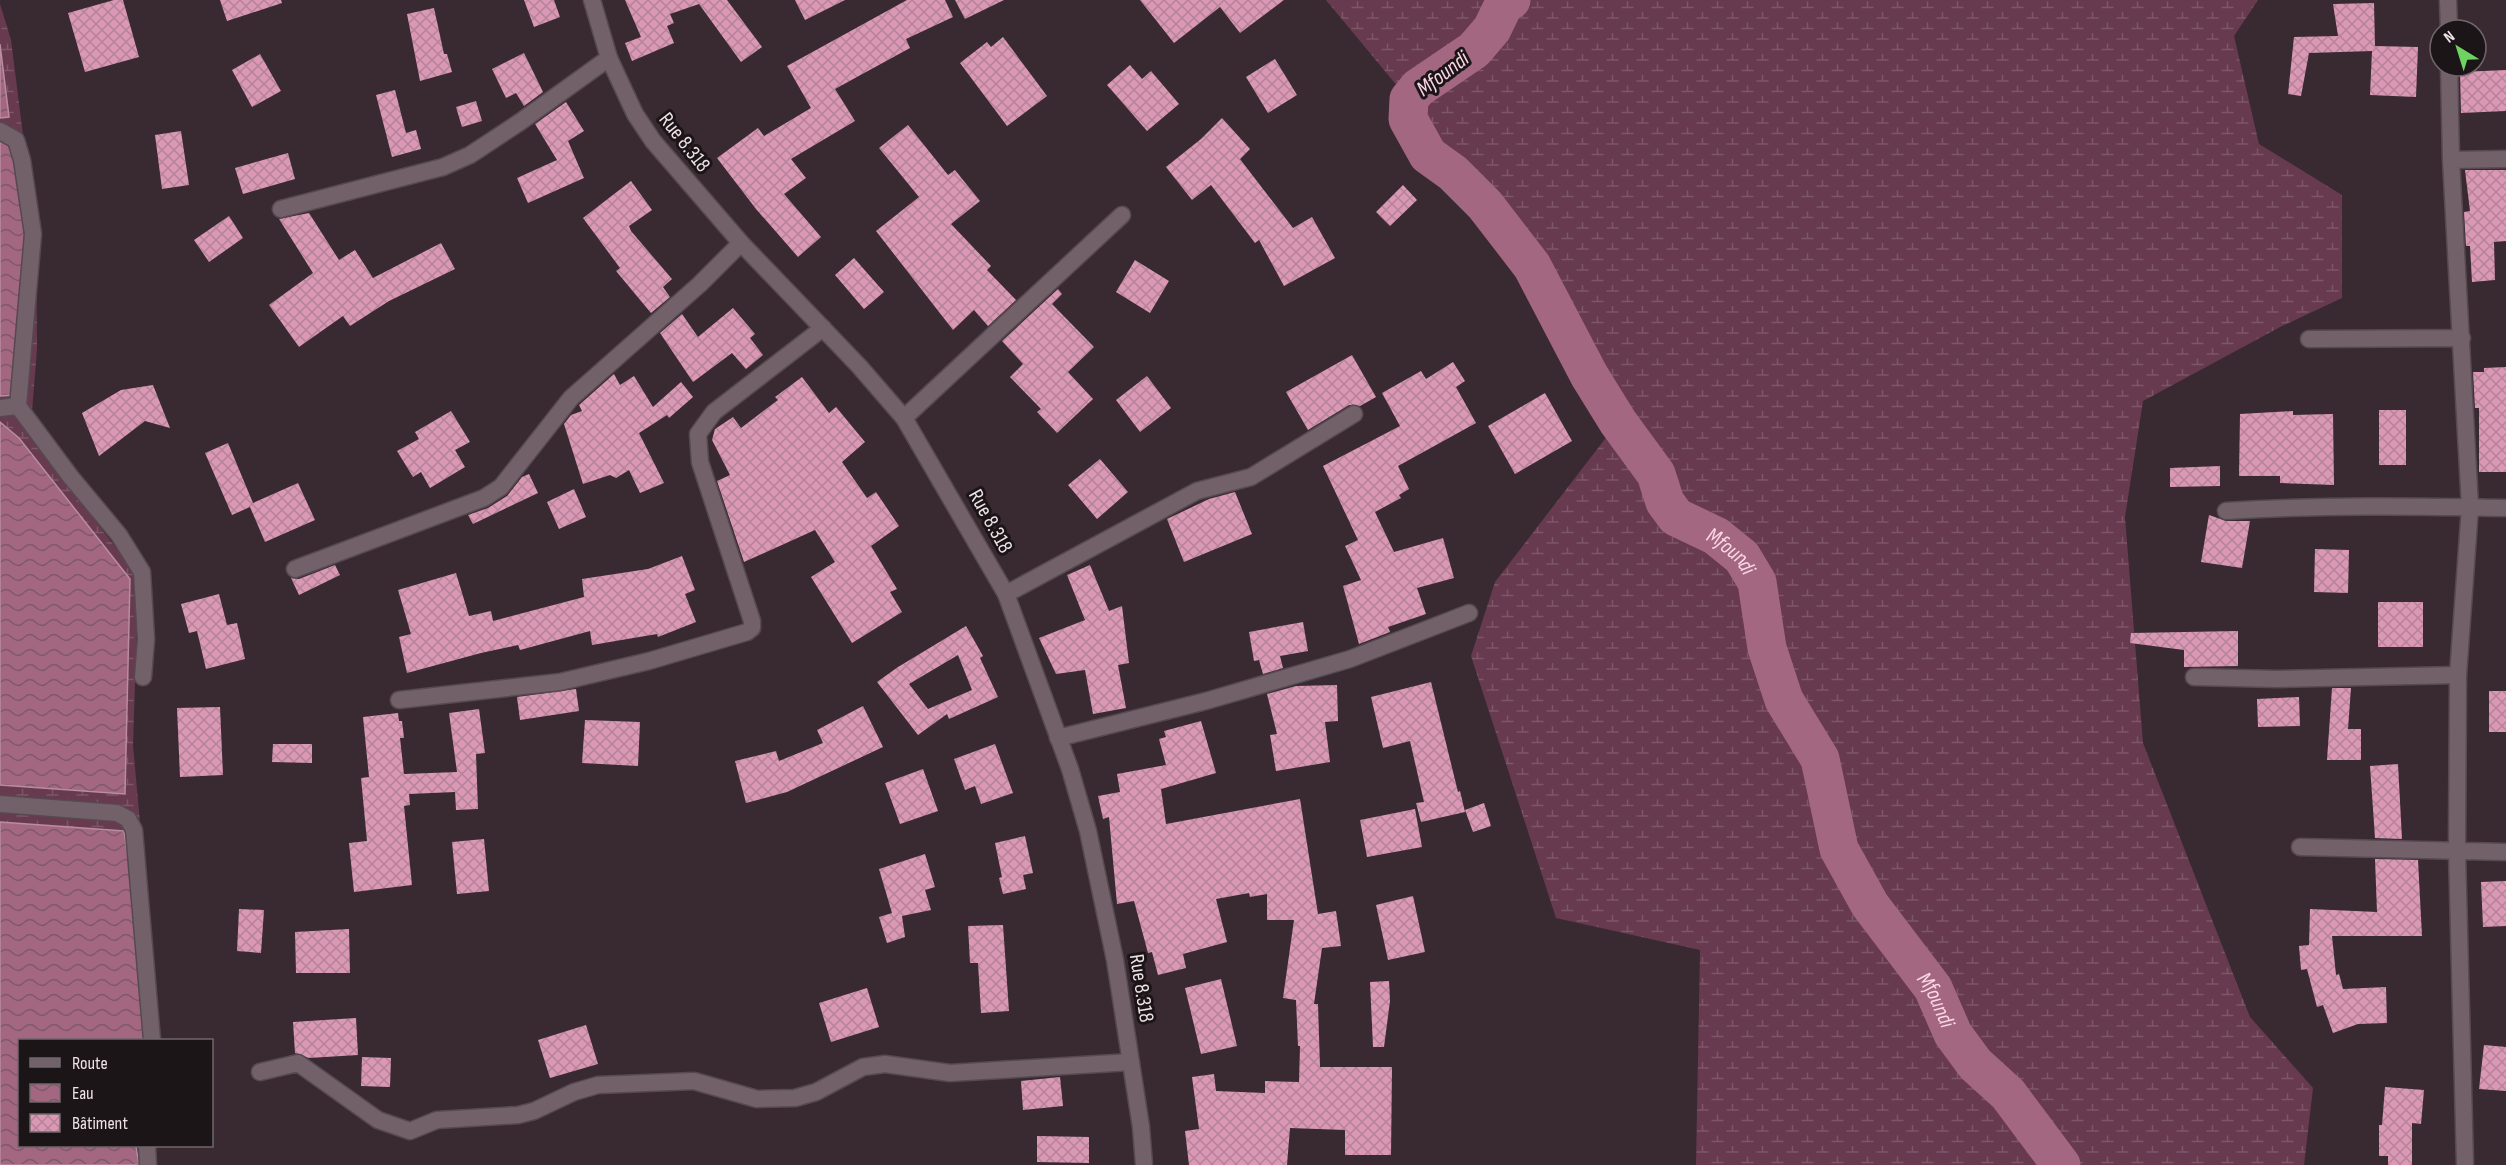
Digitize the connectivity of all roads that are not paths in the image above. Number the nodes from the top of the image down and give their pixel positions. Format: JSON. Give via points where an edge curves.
{"nodes":[{"id":1,"x":592,"y":0,"type":"edge"},
{"id":2,"x":2448,"y":0,"type":"edge"},
{"id":3,"x":2449,"y":18,"type":"edge"},
{"id":4,"x":609,"y":58,"type":"junction"},
{"id":5,"x":2450,"y":78,"type":"edge"},
{"id":6,"x":0,"y":131,"type":"edge"},
{"id":7,"x":2506,"y":159,"type":"edge"},
{"id":8,"x":2451,"y":160,"type":"junction"},
{"id":9,"x":281,"y":209,"type":"dead end"},
{"id":10,"x":1122,"y":215,"type":"dead end"},
{"id":11,"x":741,"y":243,"type":"junction"},
{"id":12,"x":824,"y":328,"type":"junction"},
{"id":13,"x":2462,"y":338,"type":"junction"},
{"id":14,"x":2309,"y":339,"type":"dead end"},
{"id":15,"x":18,"y":406,"type":"junction"},
{"id":16,"x":0,"y":408,"type":"edge"},
{"id":17,"x":1354,"y":414,"type":"dead end"},
{"id":18,"x":904,"y":418,"type":"junction"},
{"id":19,"x":2470,"y":507,"type":"junction"},
{"id":20,"x":2506,"y":508,"type":"edge"},
{"id":21,"x":2226,"y":511,"type":"dead end"},
{"id":22,"x":295,"y":569,"type":"dead end"},
{"id":23,"x":1006,"y":594,"type":"junction"},
{"id":24,"x":1469,"y":614,"type":"dead end"},
{"id":25,"x":2458,"y":675,"type":"junction"},
{"id":26,"x":143,"y":676,"type":"dead end"},
{"id":27,"x":2194,"y":677,"type":"dead end"},
{"id":28,"x":399,"y":700,"type":"dead end"},
{"id":29,"x":1058,"y":738,"type":"junction"},
{"id":30,"x":0,"y":804,"type":"edge"},
{"id":31,"x":2300,"y":847,"type":"dead end"},
{"id":32,"x":2457,"y":852,"type":"junction"},
{"id":33,"x":2506,"y":852,"type":"edge"},
{"id":34,"x":152,"y":1039,"type":"edge"},
{"id":35,"x":1131,"y":1062,"type":"junction"},
{"id":36,"x":260,"y":1072,"type":"dead end"},
{"id":37,"x":147,"y":1147,"type":"edge"},
{"id":38,"x":148,"y":1165,"type":"edge"},
{"id":39,"x":1144,"y":1165,"type":"edge"},
{"id":40,"x":2465,"y":1165,"type":"edge"}],
"edges":[{"from":1,"to":4,"type":"street","name":"Rue 8.318"},
{"from":2,"to":3,"type":"street"},
{"from":4,"to":9,"type":"street","via":[[461,159]]},
{"from":4,"to":11,"type":"street","name":"Rue 8.318","via":[[635,114],[653,141]]},
{"from":5,"to":8,"type":"street"},
{"from":6,"to":15,"type":"street","via":[[16,140],[33,234]]},
{"from":7,"to":8,"type":"street"},
{"from":8,"to":13,"type":"street"},
{"from":10,"to":18,"type":"street"},
{"from":11,"to":12,"type":"street","name":"Rue 8.318"},
{"from":11,"to":22,"type":"street","via":[[571,398],[501,487],[484,498]]},
{"from":12,"to":18,"type":"street","name":"Rue 8.318"},
{"from":12,"to":28,"type":"street","via":[[714,412],[698,434],[700,462],[752,628],[650,661],[560,682]]},
{"from":13,"to":14,"type":"street"},
{"from":13,"to":19,"type":"street"},
{"from":15,"to":16,"type":"street"},
{"from":15,"to":26,"type":"street","via":[[119,535],[142,572],[146,639]]},
{"from":17,"to":23,"type":"street","via":[[1251,477],[1197,491]]},
{"from":18,"to":23,"type":"street","name":"Rue 8.318"},
{"from":19,"to":20,"type":"street"},
{"from":19,"to":21,"type":"street","via":[[2307,506]]},
{"from":19,"to":25,"type":"street"},
{"from":23,"to":29,"type":"street","name":"Rue 8.318"},
{"from":24,"to":29,"type":"street","via":[[1350,659]]},
{"from":25,"to":27,"type":"street"},
{"from":25,"to":32,"type":"street"},
{"from":29,"to":35,"type":"street","name":"Rue 8.318","via":[[1088,831]]},
{"from":30,"to":34,"type":"street","via":[[117,813],[128,819],[134,830]]},
{"from":31,"to":32,"type":"street"},
{"from":32,"to":33,"type":"street"},
{"from":32,"to":40,"type":"street"},
{"from":35,"to":36,"type":"street","via":[[950,1072],[885,1065],[863,1067],[816,1092],[795,1098],[757,1099],[694,1081],[598,1085],[518,1115],[437,1120],[410,1131],[378,1120],[298,1062]]},
{"from":35,"to":39,"type":"street","name":"Rue 8.318"},
{"from":37,"to":38,"type":"street"}]}
